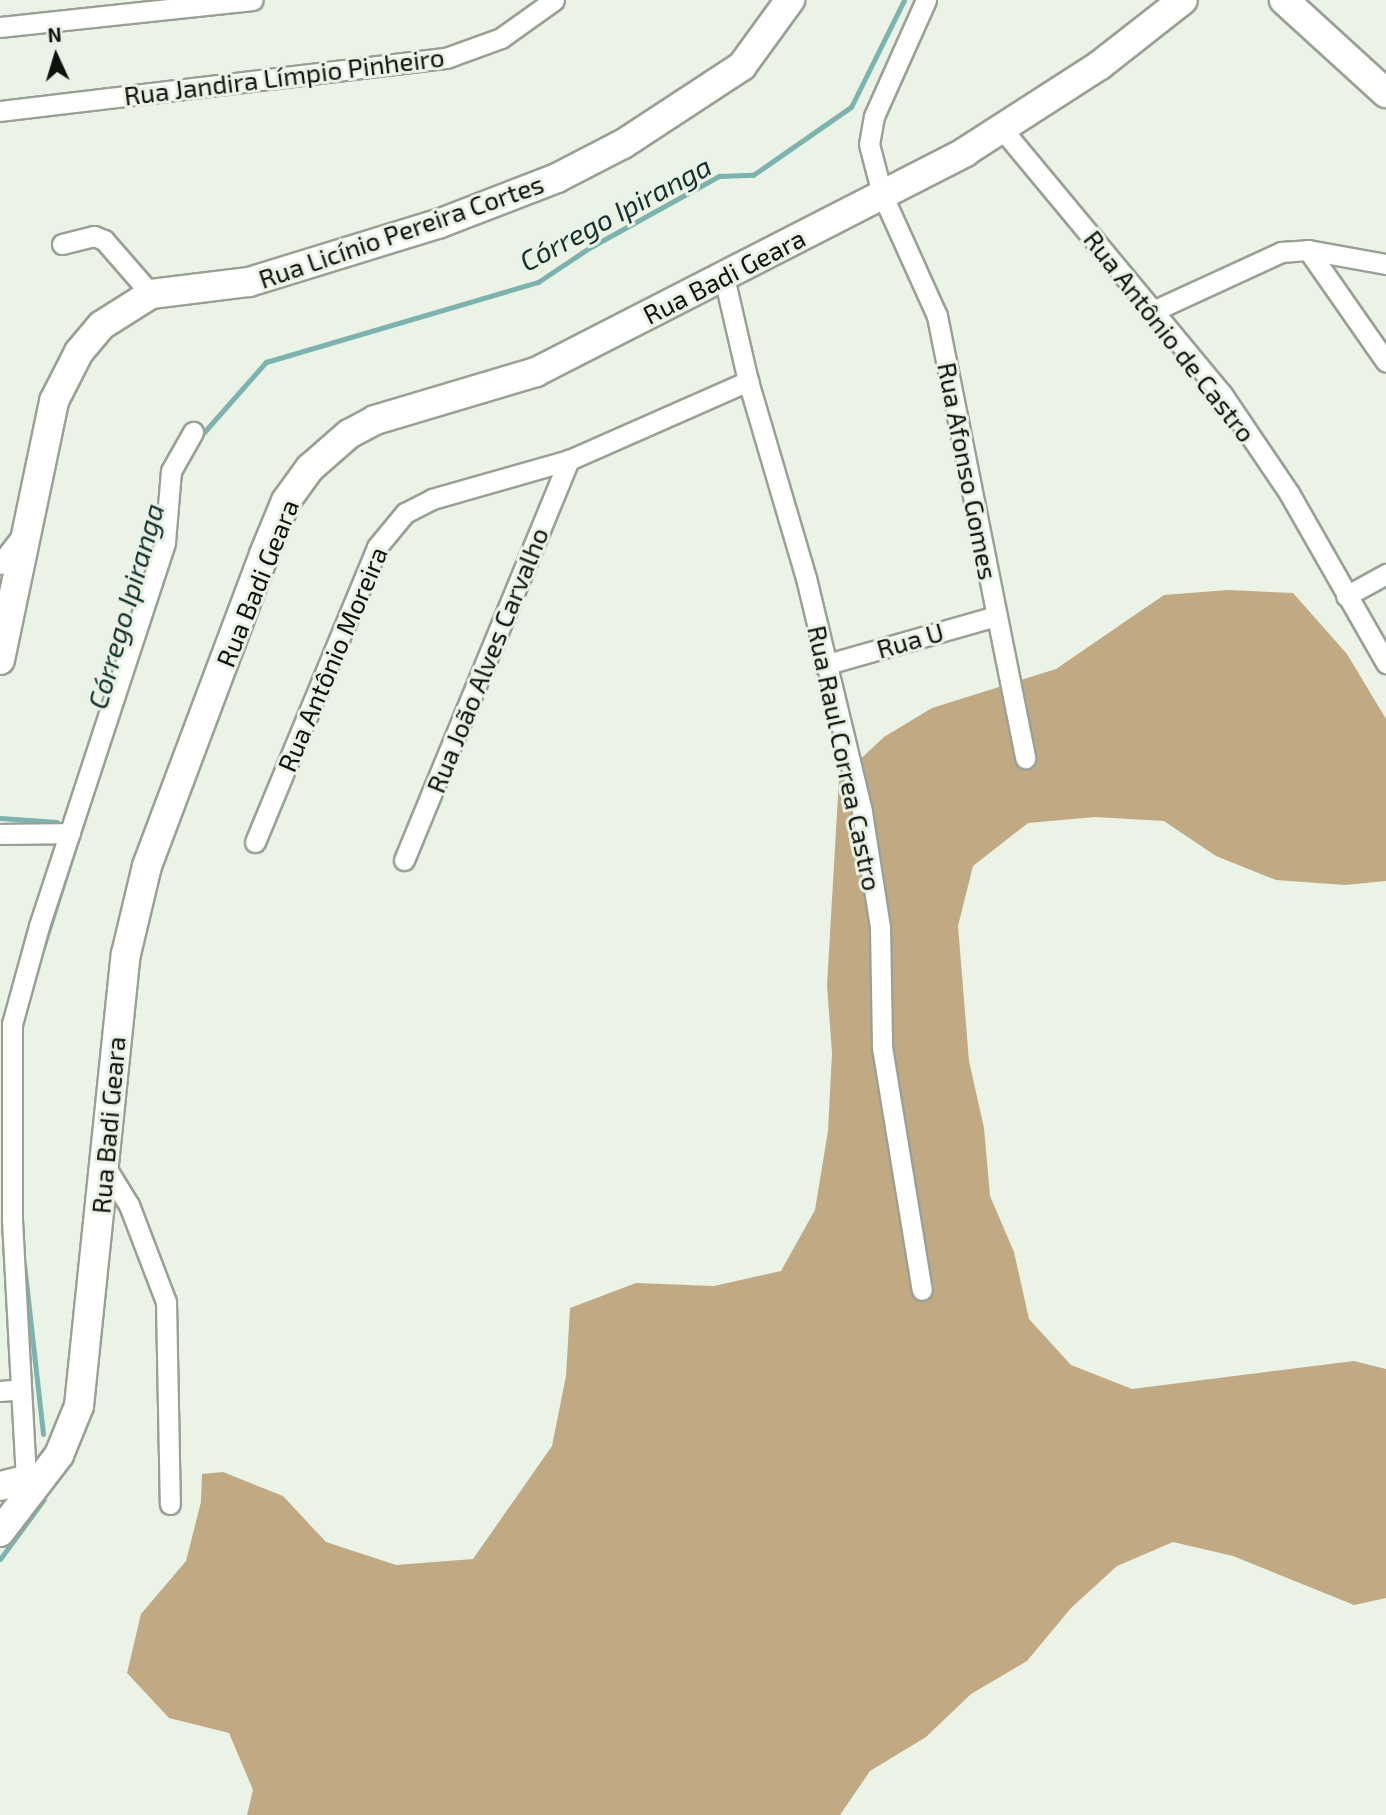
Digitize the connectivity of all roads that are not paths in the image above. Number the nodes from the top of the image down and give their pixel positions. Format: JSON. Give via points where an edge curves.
{"nodes":[{"id":1,"x":253,"y":0,"type":"edge"},
{"id":2,"x":554,"y":0,"type":"edge"},
{"id":3,"x":790,"y":0,"type":"edge"},
{"id":4,"x":926,"y":0,"type":"edge"},
{"id":5,"x":1183,"y":0,"type":"edge"},
{"id":6,"x":1284,"y":0,"type":"edge"},
{"id":7,"x":195,"y":4,"type":"edge"},
{"id":8,"x":0,"y":27,"type":"edge"},
{"id":9,"x":1386,"y":93,"type":"edge"},
{"id":10,"x":0,"y":111,"type":"edge"},
{"id":11,"x":1002,"y":129,"type":"junction"},
{"id":12,"x":882,"y":194,"type":"junction"},
{"id":13,"x":62,"y":244,"type":"dead end"},
{"id":14,"x":1308,"y":250,"type":"junction"},
{"id":15,"x":1386,"y":264,"type":"edge"},
{"id":16,"x":724,"y":277,"type":"junction"},
{"id":17,"x":151,"y":294,"type":"junction"},
{"id":18,"x":1153,"y":311,"type":"junction"},
{"id":19,"x":1386,"y":362,"type":"edge"},
{"id":20,"x":748,"y":381,"type":"junction"},
{"id":21,"x":193,"y":432,"type":"dead end"},
{"id":22,"x":569,"y":460,"type":"junction"},
{"id":23,"x":26,"y":530,"type":"junction"},
{"id":24,"x":0,"y":564,"type":"edge"},
{"id":25,"x":1386,"y":574,"type":"edge"},
{"id":26,"x":1346,"y":596,"type":"junction"},
{"id":27,"x":996,"y":616,"type":"junction"},
{"id":28,"x":0,"y":660,"type":"edge"},
{"id":29,"x":1386,"y":663,"type":"edge"},
{"id":30,"x":824,"y":665,"type":"junction"},
{"id":31,"x":1025,"y":758,"type":"dead end"},
{"id":32,"x":70,"y":833,"type":"junction"},
{"id":33,"x":0,"y":834,"type":"edge"},
{"id":34,"x":255,"y":842,"type":"dead end"},
{"id":35,"x":404,"y":860,"type":"dead end"},
{"id":36,"x":104,"y":1166,"type":"junction"},
{"id":37,"x":922,"y":1290,"type":"dead end"},
{"id":38,"x":21,"y":1389,"type":"junction"},
{"id":39,"x":0,"y":1391,"type":"edge"},
{"id":40,"x":22,"y":1480,"type":"edge"},
{"id":41,"x":170,"y":1504,"type":"dead end"},
{"id":42,"x":0,"y":1532,"type":"edge"}],
"edges":[{"from":1,"to":7,"type":"street"},
{"from":2,"to":10,"type":"street","name":"Rua Jandira Límpio Pinheiro","via":[[501,38],[446,58]]},
{"from":3,"to":17,"type":"street","name":"Rua Licínio Pereira Cortes","via":[[742,66],[623,144],[557,178],[438,224],[249,282]]},
{"from":4,"to":12,"type":"street","name":"Rua Afonso Gomes","via":[[870,129],[869,144]]},
{"from":5,"to":11,"type":"street","name":"Rua Badi Geara","via":[[1100,65]]},
{"from":6,"to":9,"type":"street"},
{"from":7,"to":8,"type":"street"},
{"from":11,"to":12,"type":"street","name":"Rua Badi Geara"},
{"from":11,"to":18,"type":"street","name":"Rua Antônio de Castro"},
{"from":12,"to":16,"type":"street","name":"Rua Badi Geara"},
{"from":12,"to":27,"type":"street","name":"Rua Afonso Gomes","via":[[937,316]]},
{"from":13,"to":17,"type":"street","via":[[94,236],[104,240]]},
{"from":14,"to":15,"type":"street"},
{"from":14,"to":18,"type":"street","via":[[1281,251],[1262,258]]},
{"from":14,"to":19,"type":"street"},
{"from":16,"to":20,"type":"street","name":"Rua Raul Correa Castro"},
{"from":16,"to":36,"type":"street","name":"Rua Badi Geara","via":[[536,372],[374,420],[349,434],[310,468],[286,501],[163,818],[133,914]]},
{"from":17,"to":23,"type":"street","name":"Rua Licínio Pereira Cortes","via":[[102,325],[64,378],[48,424]]},
{"from":18,"to":26,"type":"street","name":"Rua Antônio de Castro","via":[[1289,493]]},
{"from":20,"to":22,"type":"street","name":"Rua Antônio Moreira"},
{"from":20,"to":30,"type":"street","name":"Rua Raul Correa Castro","via":[[806,578]]},
{"from":21,"to":32,"type":"street","via":[[171,471],[165,542]]},
{"from":22,"to":34,"type":"street","name":"Rua Antônio Moreira","via":[[432,499],[390,527],[377,547]]},
{"from":22,"to":35,"type":"street","name":"Rua João Alves Carvalho"},
{"from":23,"to":24,"type":"street"},
{"from":23,"to":28,"type":"street","name":"Rua Licínio Pereira Cortes"},
{"from":25,"to":26,"type":"street"},
{"from":26,"to":29,"type":"street","name":"Rua Antônio de Castro"},
{"from":27,"to":30,"type":"street","name":"Rua U"},
{"from":27,"to":31,"type":"street","name":"Rua Afonso Gomes"},
{"from":30,"to":37,"type":"street","name":"Rua Raul Correa Castro","via":[[870,855],[880,927],[882,1047]]},
{"from":32,"to":33,"type":"street"},
{"from":32,"to":38,"type":"street","via":[[33,951],[10,1047]]},
{"from":36,"to":40,"type":"street","name":"Rua Badi Geara","via":[[79,1406],[69,1439]]},
{"from":36,"to":41,"type":"street","via":[[129,1205],[166,1302]]},
{"from":38,"to":39,"type":"street"},
{"from":38,"to":40,"type":"street"},
{"from":40,"to":42,"type":"street","name":"Rua Badi Geara"}]}
